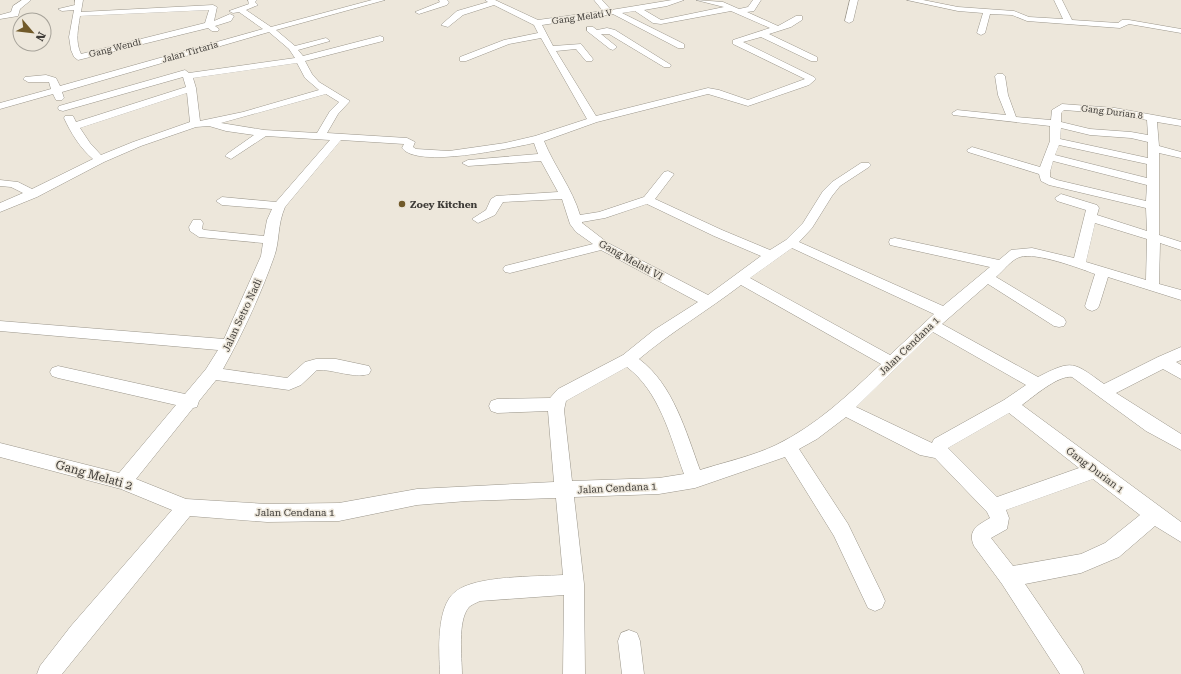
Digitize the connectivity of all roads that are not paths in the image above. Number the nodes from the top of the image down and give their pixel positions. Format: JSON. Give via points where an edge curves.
{"nodes":[{"id":1,"x":26,"y":0,"type":"edge"},
{"id":2,"x":253,"y":0,"type":"edge"},
{"id":3,"x":381,"y":0,"type":"edge"},
{"id":4,"x":443,"y":0,"type":"edge"},
{"id":5,"x":598,"y":0,"type":"edge"},
{"id":6,"x":680,"y":0,"type":"edge"},
{"id":7,"x":700,"y":0,"type":"edge"},
{"id":8,"x":757,"y":0,"type":"edge"},
{"id":9,"x":854,"y":0,"type":"edge"},
{"id":10,"x":910,"y":0,"type":"edge"},
{"id":11,"x":1058,"y":0,"type":"edge"},
{"id":12,"x":342,"y":1,"type":"dead end"},
{"id":13,"x":491,"y":1,"type":"edge"},
{"id":14,"x":79,"y":7,"type":"edge"},
{"id":15,"x":352,"y":8,"type":"junction"},
{"id":16,"x":62,"y":9,"type":"dead end"},
{"id":17,"x":637,"y":9,"type":"junction"},
{"id":18,"x":735,"y":9,"type":"junction"},
{"id":19,"x":240,"y":10,"type":"junction"},
{"id":20,"x":419,"y":12,"type":"dead end"},
{"id":21,"x":611,"y":12,"type":"junction"},
{"id":22,"x":987,"y":12,"type":"junction"},
{"id":23,"x":230,"y":16,"type":"dead end"},
{"id":24,"x":0,"y":17,"type":"edge"},
{"id":25,"x":577,"y":17,"type":"junction"},
{"id":26,"x":799,"y":18,"type":"dead end"},
{"id":27,"x":210,"y":21,"type":"junction"},
{"id":28,"x":849,"y":21,"type":"dead end"},
{"id":29,"x":537,"y":23,"type":"junction"},
{"id":30,"x":1069,"y":23,"type":"junction"},
{"id":31,"x":445,"y":25,"type":"dead end"},
{"id":32,"x":778,"y":29,"type":"junction"},
{"id":33,"x":269,"y":30,"type":"junction"},
{"id":34,"x":1181,"y":31,"type":"edge"},
{"id":35,"x":595,"y":33,"type":"junction"},
{"id":36,"x":982,"y":33,"type":"dead end"},
{"id":37,"x":762,"y":34,"type":"junction"},
{"id":38,"x":543,"y":35,"type":"junction"},
{"id":39,"x":380,"y":39,"type":"dead end"},
{"id":40,"x":326,"y":40,"type":"dead end"},
{"id":41,"x":230,"y":41,"type":"junction"},
{"id":42,"x":681,"y":46,"type":"dead end"},
{"id":43,"x":613,"y":47,"type":"dead end"},
{"id":44,"x":293,"y":49,"type":"junction"},
{"id":45,"x":551,"y":49,"type":"junction"},
{"id":46,"x":171,"y":57,"type":"junction"},
{"id":47,"x":588,"y":59,"type":"dead end"},
{"id":48,"x":814,"y":59,"type":"dead end"},
{"id":49,"x":300,"y":60,"type":"junction"},
{"id":50,"x":463,"y":60,"type":"dead end"},
{"id":51,"x":667,"y":64,"type":"dead end"},
{"id":52,"x":186,"y":74,"type":"junction"},
{"id":53,"x":1000,"y":76,"type":"dead end"},
{"id":54,"x":28,"y":79,"type":"dead end"},
{"id":55,"x":191,"y":88,"type":"junction"},
{"id":56,"x":55,"y":90,"type":"junction"},
{"id":57,"x":327,"y":91,"type":"junction"},
{"id":58,"x":0,"y":106,"type":"edge"},
{"id":59,"x":63,"y":108,"type":"junction"},
{"id":60,"x":957,"y":112,"type":"dead end"},
{"id":61,"x":1152,"y":117,"type":"junction"},
{"id":62,"x":1012,"y":119,"type":"junction"},
{"id":63,"x":593,"y":120,"type":"junction"},
{"id":64,"x":209,"y":123,"type":"junction"},
{"id":65,"x":195,"y":124,"type":"junction"},
{"id":66,"x":1056,"y":124,"type":"junction"},
{"id":67,"x":1181,"y":124,"type":"edge"},
{"id":68,"x":74,"y":127,"type":"junction"},
{"id":69,"x":264,"y":133,"type":"junction"},
{"id":70,"x":320,"y":137,"type":"junction"},
{"id":71,"x":337,"y":138,"type":"junction"},
{"id":72,"x":538,"y":139,"type":"junction"},
{"id":73,"x":1054,"y":141,"type":"junction"},
{"id":74,"x":1153,"y":144,"type":"junction"},
{"id":75,"x":972,"y":150,"type":"dead end"},
{"id":76,"x":1181,"y":155,"type":"edge"},
{"id":77,"x":231,"y":156,"type":"dead end"},
{"id":78,"x":545,"y":157,"type":"junction"},
{"id":79,"x":1049,"y":157,"type":"junction"},
{"id":80,"x":100,"y":160,"type":"junction"},
{"id":81,"x":1153,"y":162,"type":"junction"},
{"id":82,"x":468,"y":163,"type":"dead end"},
{"id":83,"x":865,"y":166,"type":"dead end"},
{"id":84,"x":1044,"y":172,"type":"junction"},
{"id":85,"x":668,"y":174,"type":"dead end"},
{"id":86,"x":0,"y":183,"type":"edge"},
{"id":87,"x":1153,"y":183,"type":"junction"},
{"id":88,"x":32,"y":194,"type":"junction"},
{"id":89,"x":566,"y":195,"type":"junction"},
{"id":90,"x":1061,"y":198,"type":"dead end"},
{"id":91,"x":648,"y":200,"type":"junction"},
{"id":92,"x":222,"y":201,"type":"dead end"},
{"id":93,"x":279,"y":206,"type":"junction"},
{"id":94,"x":1152,"y":206,"type":"junction"},
{"id":95,"x":0,"y":208,"type":"edge"},
{"id":96,"x":1090,"y":217,"type":"junction"},
{"id":97,"x":478,"y":219,"type":"dead end"},
{"id":98,"x":575,"y":219,"type":"junction"},
{"id":99,"x":198,"y":223,"type":"dead end"},
{"id":100,"x":1154,"y":238,"type":"junction"},
{"id":101,"x":269,"y":240,"type":"junction"},
{"id":102,"x":895,"y":242,"type":"dead end"},
{"id":103,"x":791,"y":244,"type":"junction"},
{"id":104,"x":603,"y":246,"type":"junction"},
{"id":105,"x":1181,"y":246,"type":"edge"},
{"id":106,"x":771,"y":255,"type":"junction"},
{"id":107,"x":1079,"y":263,"type":"junction"},
{"id":108,"x":1000,"y":265,"type":"junction"},
{"id":109,"x":510,"y":269,"type":"dead end"},
{"id":110,"x":1103,"y":271,"type":"junction"},
{"id":111,"x":987,"y":277,"type":"junction"},
{"id":112,"x":739,"y":278,"type":"junction"},
{"id":113,"x":1152,"y":286,"type":"junction"},
{"id":114,"x":1181,"y":295,"type":"edge"},
{"id":115,"x":708,"y":302,"type":"junction"},
{"id":116,"x":1092,"y":306,"type":"dead end"},
{"id":117,"x":944,"y":313,"type":"junction"},
{"id":118,"x":1059,"y":322,"type":"dead end"},
{"id":119,"x":932,"y":325,"type":"junction"},
{"id":120,"x":0,"y":326,"type":"edge"},
{"id":121,"x":229,"y":345,"type":"junction"},
{"id":122,"x":1181,"y":353,"type":"edge"},
{"id":123,"x":628,"y":359,"type":"junction"},
{"id":124,"x":1163,"y":361,"type":"junction"},
{"id":125,"x":891,"y":363,"type":"junction"},
{"id":126,"x":363,"y":370,"type":"dead end"},
{"id":127,"x":58,"y":372,"type":"dead end"},
{"id":128,"x":1181,"y":372,"type":"edge"},
{"id":129,"x":212,"y":374,"type":"junction"},
{"id":130,"x":1038,"y":384,"type":"junction"},
{"id":131,"x":1103,"y":392,"type":"junction"},
{"id":132,"x":191,"y":402,"type":"junction"},
{"id":133,"x":556,"y":404,"type":"junction"},
{"id":134,"x":1010,"y":405,"type":"junction"},
{"id":135,"x":497,"y":406,"type":"dead end"},
{"id":136,"x":844,"y":409,"type":"junction"},
{"id":137,"x":1181,"y":443,"type":"edge"},
{"id":138,"x":788,"y":447,"type":"junction"},
{"id":139,"x":0,"y":450,"type":"edge"},
{"id":140,"x":940,"y":451,"type":"junction"},
{"id":141,"x":1095,"y":470,"type":"junction"},
{"id":142,"x":695,"y":480,"type":"junction"},
{"id":143,"x":123,"y":482,"type":"junction"},
{"id":144,"x":564,"y":491,"type":"junction"},
{"id":145,"x":994,"y":506,"type":"junction"},
{"id":146,"x":186,"y":507,"type":"junction"},
{"id":147,"x":1154,"y":515,"type":"junction"},
{"id":148,"x":1181,"y":533,"type":"edge"},
{"id":149,"x":1010,"y":576,"type":"junction"},
{"id":150,"x":574,"y":584,"type":"junction"},
{"id":151,"x":875,"y":601,"type":"dead end"},
{"id":152,"x":629,"y":641,"type":"dead end"},
{"id":153,"x":48,"y":674,"type":"edge"},
{"id":154,"x":451,"y":674,"type":"edge"},
{"id":155,"x":574,"y":674,"type":"edge"},
{"id":156,"x":633,"y":674,"type":"edge"},
{"id":157,"x":1073,"y":674,"type":"edge"}],
"edges":[{"from":1,"to":24,"type":"street","via":[[16,8],[15,14]]},
{"from":2,"to":19,"type":"street","via":[[251,1],[254,5]]},
{"from":3,"to":15,"type":"street","name":"Jalan Tirtaria"},
{"from":4,"to":20,"type":"street","via":[[444,3]]},
{"from":5,"to":21,"type":"street"},
{"from":6,"to":17,"type":"street","name":"Gang Melati V"},
{"from":7,"to":18,"type":"street"},
{"from":8,"to":18,"type":"street","via":[[751,9]]},
{"from":9,"to":28,"type":"street"},
{"from":10,"to":22,"type":"street"},
{"from":11,"to":30,"type":"street"},
{"from":12,"to":15,"type":"street"},
{"from":13,"to":29,"type":"street"},
{"from":13,"to":31,"type":"street","via":[[460,13]]},
{"from":14,"to":16,"type":"street"},
{"from":14,"to":27,"type":"street","via":[[162,11],[213,7]]},
{"from":14,"to":27,"type":"street","name":"Gang Wendi","via":[[72,42],[78,57]]},
{"from":15,"to":33,"type":"street","name":"Jalan Tirtaria"},
{"from":17,"to":18,"type":"street","via":[[661,22]]},
{"from":17,"to":21,"type":"street","name":"Gang Melati V"},
{"from":18,"to":32,"type":"street"},
{"from":19,"to":27,"type":"street"},
{"from":19,"to":33,"type":"street"},
{"from":21,"to":25,"type":"street","name":"Gang Melati V"},
{"from":21,"to":42,"type":"street"},
{"from":22,"to":30,"type":"street","via":[[1014,13],[1024,19]]},
{"from":22,"to":36,"type":"street"},
{"from":23,"to":27,"type":"street","via":[[228,19]]},
{"from":25,"to":29,"type":"street","name":"Gang Melati V"},
{"from":25,"to":35,"type":"street"},
{"from":26,"to":32,"type":"street"},
{"from":27,"to":41,"type":"street"},
{"from":29,"to":38,"type":"street"},
{"from":30,"to":34,"type":"street","via":[[1120,26],[1129,22]]},
{"from":32,"to":37,"type":"street"},
{"from":33,"to":41,"type":"street","name":"Jalan Tirtaria"},
{"from":33,"to":44,"type":"street"},
{"from":35,"to":43,"type":"street"},
{"from":35,"to":51,"type":"street","via":[[612,32]]},
{"from":37,"to":48,"type":"street"},
{"from":37,"to":63,"type":"street","via":[[737,40],[736,43],[809,77],[810,80],[748,103],[708,91]]},
{"from":38,"to":45,"type":"street"},
{"from":38,"to":50,"type":"street","via":[[507,42]]},
{"from":39,"to":49,"type":"street"},
{"from":40,"to":44,"type":"street"},
{"from":41,"to":46,"type":"street","name":"Jalan Tirtaria"},
{"from":44,"to":49,"type":"street"},
{"from":45,"to":47,"type":"street","via":[[578,46]]},
{"from":45,"to":63,"type":"street"},
{"from":46,"to":52,"type":"street"},
{"from":46,"to":56,"type":"street","name":"Jalan Tirtaria"},
{"from":49,"to":52,"type":"street"},
{"from":49,"to":57,"type":"street","via":[[304,71]]},
{"from":52,"to":55,"type":"street"},
{"from":52,"to":59,"type":"street"},
{"from":53,"to":62,"type":"street","via":[[1003,95]]},
{"from":54,"to":56,"type":"street","via":[[54,80]]},
{"from":55,"to":65,"type":"street"},
{"from":55,"to":68,"type":"street"},
{"from":56,"to":58,"type":"street","name":"Jalan Tirtaria"},
{"from":56,"to":59,"type":"street"},
{"from":57,"to":64,"type":"street","via":[[288,104]]},
{"from":57,"to":70,"type":"street","via":[[345,101],[334,113]]},
{"from":59,"to":68,"type":"street"},
{"from":60,"to":62,"type":"street"},
{"from":61,"to":66,"type":"street","name":"Gang Durian 8","via":[[1062,107],[1056,112]]},
{"from":61,"to":67,"type":"street","name":"Gang Durian 8"},
{"from":61,"to":74,"type":"street"},
{"from":62,"to":66,"type":"street"},
{"from":63,"to":72,"type":"street"},
{"from":64,"to":65,"type":"street"},
{"from":64,"to":69,"type":"street"},
{"from":65,"to":80,"type":"street"},
{"from":66,"to":73,"type":"street"},
{"from":66,"to":74,"type":"street","via":[[1090,132],[1131,136]]},
{"from":68,"to":80,"type":"street","via":[[86,147]]},
{"from":69,"to":70,"type":"street"},
{"from":69,"to":77,"type":"street"},
{"from":70,"to":71,"type":"street"},
{"from":71,"to":72,"type":"street","via":[[407,141],[410,142],[408,150],[428,154],[449,154]]},
{"from":71,"to":93,"type":"street","name":"Jalan Setro Nadi"},
{"from":72,"to":78,"type":"street","name":"Gang Melati VI"},
{"from":73,"to":79,"type":"street"},
{"from":73,"to":81,"type":"street"},
{"from":74,"to":76,"type":"street"},
{"from":74,"to":81,"type":"street"},
{"from":75,"to":84,"type":"street"},
{"from":78,"to":82,"type":"street"},
{"from":78,"to":89,"type":"street","name":"Gang Melati VI"},
{"from":79,"to":84,"type":"street"},
{"from":79,"to":87,"type":"street"},
{"from":80,"to":88,"type":"street"},
{"from":81,"to":87,"type":"street"},
{"from":83,"to":103,"type":"street","via":[[836,184],[808,225]]},
{"from":84,"to":94,"type":"street","via":[[1045,179],[1053,183]]},
{"from":85,"to":91,"type":"street"},
{"from":86,"to":88,"type":"street","via":[[14,184]]},
{"from":87,"to":94,"type":"street"},
{"from":88,"to":95,"type":"street"},
{"from":89,"to":97,"type":"street","via":[[500,199],[495,202],[493,210]]},
{"from":89,"to":98,"type":"street","name":"Gang Melati VI"},
{"from":90,"to":96,"type":"street","via":[[1089,205],[1093,208]]},
{"from":91,"to":98,"type":"street","via":[[601,215]]},
{"from":91,"to":106,"type":"street"},
{"from":92,"to":93,"type":"street"},
{"from":93,"to":101,"type":"street","name":"Jalan Setro Nadi"},
{"from":94,"to":100,"type":"street"},
{"from":96,"to":100,"type":"street"},
{"from":96,"to":107,"type":"street"},
{"from":98,"to":104,"type":"street","name":"Gang Melati VI","via":[[580,229]]},
{"from":99,"to":101,"type":"street","via":[[196,231],[204,234]]},
{"from":100,"to":105,"type":"street"},
{"from":100,"to":113,"type":"street"},
{"from":101,"to":121,"type":"street","name":"Jalan Setro Nadi","via":[[268,256]]},
{"from":102,"to":108,"type":"street"},
{"from":103,"to":106,"type":"street"},
{"from":103,"to":117,"type":"street"},
{"from":104,"to":109,"type":"street"},
{"from":104,"to":115,"type":"street","name":"Gang Melati VI"},
{"from":106,"to":112,"type":"street"},
{"from":107,"to":108,"type":"street","name":"Jalan Cendana 1","via":[[1025,251],[1016,253]]},
{"from":107,"to":110,"type":"street","name":"Jalan Cendana 1"},
{"from":108,"to":111,"type":"street","name":"Jalan Cendana 1"},
{"from":110,"to":113,"type":"street","name":"Jalan Cendana 1"},
{"from":110,"to":116,"type":"street"},
{"from":111,"to":117,"type":"street","name":"Jalan Cendana 1"},
{"from":111,"to":118,"type":"street"},
{"from":112,"to":115,"type":"street"},
{"from":112,"to":125,"type":"street"},
{"from":113,"to":114,"type":"street","name":"Jalan Cendana 1"},
{"from":115,"to":123,"type":"street","via":[[659,334]]},
{"from":117,"to":119,"type":"street","name":"Jalan Cendana 1"},
{"from":119,"to":125,"type":"street","name":"Jalan Cendana 1"},
{"from":119,"to":130,"type":"street"},
{"from":120,"to":121,"type":"street"},
{"from":121,"to":129,"type":"street","name":"Jalan Setro Nadi"},
{"from":122,"to":124,"type":"street"},
{"from":123,"to":133,"type":"street","via":[[564,393]]},
{"from":123,"to":142,"type":"street","via":[[639,365],[654,384],[671,418]]},
{"from":124,"to":128,"type":"street"},
{"from":124,"to":131,"type":"street"},
{"from":125,"to":136,"type":"street","name":"Jalan Cendana 1"},
{"from":126,"to":129,"type":"street","via":[[318,363],[310,367],[297,381],[289,384]]},
{"from":127,"to":132,"type":"street"},
{"from":129,"to":132,"type":"street","name":"Jalan Setro Nadi"},
{"from":130,"to":131,"type":"street","via":[[1070,370]]},
{"from":130,"to":134,"type":"street"},
{"from":131,"to":137,"type":"street"},
{"from":132,"to":143,"type":"street","name":"Jalan Setro Nadi"},
{"from":133,"to":135,"type":"street"},
{"from":133,"to":144,"type":"street"},
{"from":134,"to":140,"type":"street","via":[[947,439],[938,446]]},
{"from":134,"to":141,"type":"street","name":"Gang Durian 1"},
{"from":136,"to":138,"type":"street","name":"Jalan Cendana 1","via":[[811,434]]},
{"from":136,"to":140,"type":"street","via":[[926,450]]},
{"from":138,"to":142,"type":"street","name":"Jalan Cendana 1"},
{"from":138,"to":151,"type":"street","via":[[841,530]]},
{"from":139,"to":143,"type":"street","name":"Gang Melati 2"},
{"from":140,"to":145,"type":"street","via":[[944,458]]},
{"from":141,"to":145,"type":"street"},
{"from":141,"to":147,"type":"street","name":"Gang Durian 1"},
{"from":142,"to":144,"type":"street","name":"Jalan Cendana 1","via":[[659,486]]},
{"from":143,"to":146,"type":"street","name":"Gang Melati 2"},
{"from":144,"to":146,"type":"street","name":"Jalan Cendana 1","via":[[417,497],[339,512],[267,513]]},
{"from":144,"to":150,"type":"street"},
{"from":145,"to":149,"type":"street","via":[[1000,523],[982,533],[981,540]]},
{"from":146,"to":153,"type":"street"},
{"from":147,"to":148,"type":"street","name":"Gang Durian 1"},
{"from":147,"to":149,"type":"street","via":[[1112,550],[1081,563]]},
{"from":149,"to":157,"type":"street"},
{"from":150,"to":154,"type":"street","via":[[478,591],[462,599],[454,612],[450,640]]},
{"from":150,"to":155,"type":"street"},
{"from":152,"to":156,"type":"street"}]}
